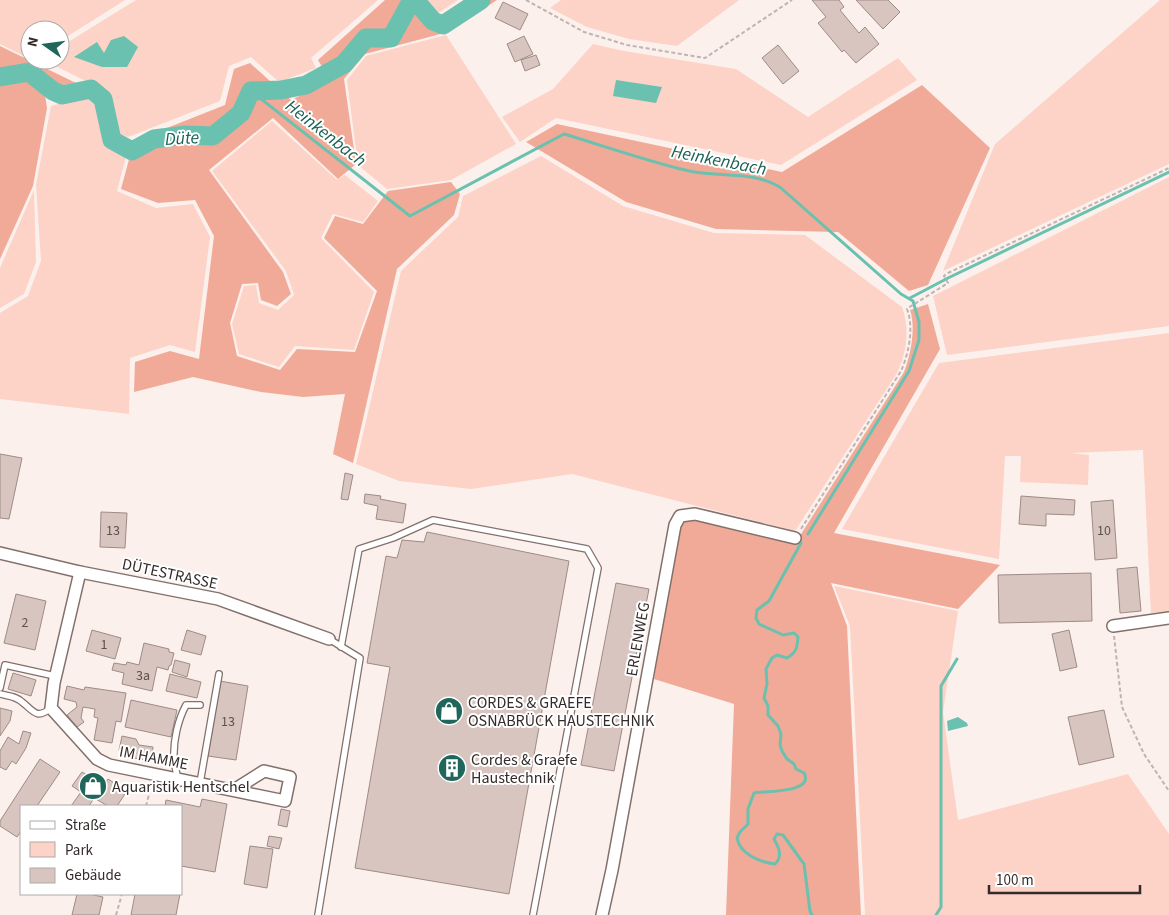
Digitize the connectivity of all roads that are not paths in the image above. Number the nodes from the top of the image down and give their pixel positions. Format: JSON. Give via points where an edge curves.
{"nodes":[{"id":1,"x":795,"y":538,"type":"road end"},
{"id":2,"x":0,"y":553,"type":"edge"},
{"id":3,"x":80,"y":572,"type":"junction"},
{"id":4,"x":1169,"y":618,"type":"edge"},
{"id":5,"x":1114,"y":626,"type":"road end"},
{"id":6,"x":329,"y":639,"type":"joint"},
{"id":7,"x":341,"y":647,"type":"junction"},
{"id":8,"x":219,"y":674,"type":"dead end"},
{"id":9,"x":55,"y":676,"type":"junction"},
{"id":10,"x":0,"y":688,"type":"edge"},
{"id":11,"x":0,"y":694,"type":"edge"},
{"id":12,"x":200,"y":704,"type":"dead end"},
{"id":13,"x":51,"y":708,"type":"junction"},
{"id":14,"x":177,"y":778,"type":"junction"},
{"id":15,"x":200,"y":783,"type":"junction"},
{"id":16,"x":234,"y":790,"type":"dead end"},
{"id":17,"x":318,"y":915,"type":"edge"},
{"id":18,"x":533,"y":915,"type":"edge"},
{"id":19,"x":602,"y":915,"type":"edge"}],
"edges":[{"from":1,"to":19,"type":"street","name":"ERLENWEG","via":[[695,514],[680,516],[675,525]]},
{"from":2,"to":3,"type":"street","name":"DÜTESTRASSE"},
{"from":3,"to":6,"type":"street","name":"DÜTESTRASSE","via":[[218,599]]},
{"from":3,"to":9,"type":"street"},
{"from":4,"to":5,"type":"street"},
{"from":6,"to":7,"type":"lane"},
{"from":7,"to":17,"type":"lane","via":[[360,658]]},
{"from":7,"to":18,"type":"lane","via":[[359,549],[433,520],[587,548],[598,568]]},
{"from":8,"to":15,"type":"lane"},
{"from":9,"to":10,"type":"lane","via":[[5,664]]},
{"from":9,"to":13,"type":"street"},
{"from":11,"to":13,"type":"lane","via":[[16,698],[36,714],[44,714]]},
{"from":12,"to":14,"type":"lane","via":[[186,705],[182,712],[174,743]]},
{"from":13,"to":14,"type":"street","name":"IM HAMME","via":[[97,759],[109,765]]},
{"from":14,"to":15,"type":"street","name":"IM HAMME"},
{"from":15,"to":16,"type":"street","name":"IM HAMME"}]}
